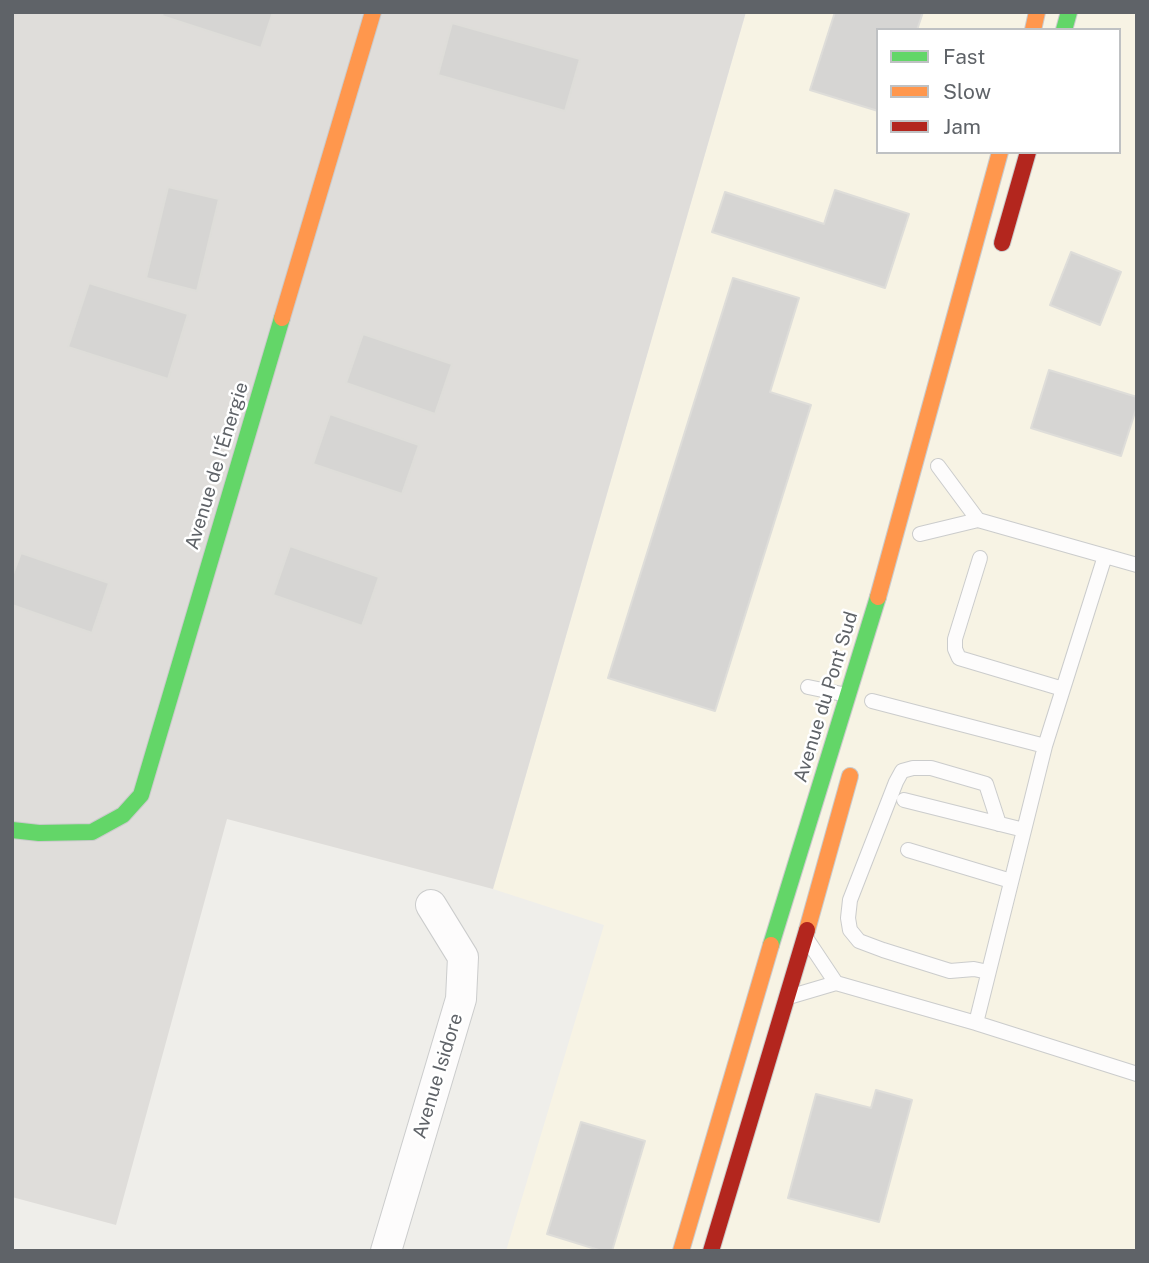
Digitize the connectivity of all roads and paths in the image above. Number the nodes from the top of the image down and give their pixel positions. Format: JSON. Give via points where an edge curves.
{"nodes":[{"id":1,"x":373,"y":12,"type":"edge"},
{"id":2,"x":999,"y":154,"type":"edge"},
{"id":3,"x":1027,"y":154,"type":"edge"},
{"id":4,"x":998,"y":257,"type":"dead end"},
{"id":5,"x":940,"y":459,"type":"joint"},
{"id":6,"x":932,"y":488,"type":"dead end"},
{"id":7,"x":978,"y":520,"type":"junction"},
{"id":8,"x":920,"y":534,"type":"dead end"},
{"id":9,"x":1105,"y":556,"type":"junction"},
{"id":10,"x":980,"y":558,"type":"dead end"},
{"id":11,"x":1137,"y":565,"type":"edge"},
{"id":12,"x":808,"y":687,"type":"dead end"},
{"id":13,"x":1063,"y":689,"type":"junction"},
{"id":14,"x":849,"y":695,"type":"junction"},
{"id":15,"x":872,"y":701,"type":"dead end"},
{"id":16,"x":1045,"y":746,"type":"junction"},
{"id":17,"x":853,"y":766,"type":"dead end"},
{"id":18,"x":904,"y":800,"type":"dead end"},
{"id":19,"x":999,"y":824,"type":"junction"},
{"id":20,"x":12,"y":830,"type":"edge"},
{"id":21,"x":1024,"y":830,"type":"junction"},
{"id":22,"x":908,"y":850,"type":"dead end"},
{"id":23,"x":1011,"y":881,"type":"junction"},
{"id":24,"x":431,"y":905,"type":"dead end"},
{"id":25,"x":805,"y":935,"type":"junction"},
{"id":26,"x":988,"y":972,"type":"junction"},
{"id":27,"x":836,"y":983,"type":"junction"},
{"id":28,"x":786,"y":998,"type":"junction"},
{"id":29,"x":976,"y":1023,"type":"junction"},
{"id":30,"x":1137,"y":1074,"type":"edge"},
{"id":31,"x":386,"y":1251,"type":"edge"},
{"id":32,"x":681,"y":1251,"type":"edge"},
{"id":33,"x":711,"y":1251,"type":"edge"}],
"edges":[{"from":1,"to":20,"type":"main road","name":"Avenue de l'Énergie","via":[[141,795],[123,815],[92,832]]},
{"from":2,"to":14,"type":"main road","name":"Avenue du Pont Sud"},
{"from":3,"to":4,"type":"main road"},
{"from":5,"to":6,"type":"main road"},
{"from":5,"to":7,"type":"lane"},
{"from":7,"to":8,"type":"lane"},
{"from":7,"to":9,"type":"lane"},
{"from":9,"to":11,"type":"lane"},
{"from":9,"to":13,"type":"lane"},
{"from":10,"to":13,"type":"lane","via":[[955,639],[959,658]]},
{"from":12,"to":14,"type":"lane"},
{"from":13,"to":16,"type":"lane"},
{"from":14,"to":32,"type":"main road","name":"Avenue du Pont Sud"},
{"from":15,"to":16,"type":"lane"},
{"from":16,"to":21,"type":"lane"},
{"from":17,"to":25,"type":"main road"},
{"from":18,"to":19,"type":"lane"},
{"from":19,"to":21,"type":"lane"},
{"from":19,"to":26,"type":"lane","via":[[986,784],[931,768],[902,771],[850,900],[848,918],[859,941],[950,971]]},
{"from":21,"to":23,"type":"lane"},
{"from":22,"to":23,"type":"lane"},
{"from":23,"to":26,"type":"lane"},
{"from":24,"to":31,"type":"street","name":"Avenue Isidore","via":[[463,957],[461,999]]},
{"from":25,"to":27,"type":"lane"},
{"from":25,"to":28,"type":"main road"},
{"from":26,"to":29,"type":"lane"},
{"from":27,"to":28,"type":"lane"},
{"from":27,"to":29,"type":"lane"},
{"from":28,"to":33,"type":"main road"},
{"from":29,"to":30,"type":"lane"}]}
